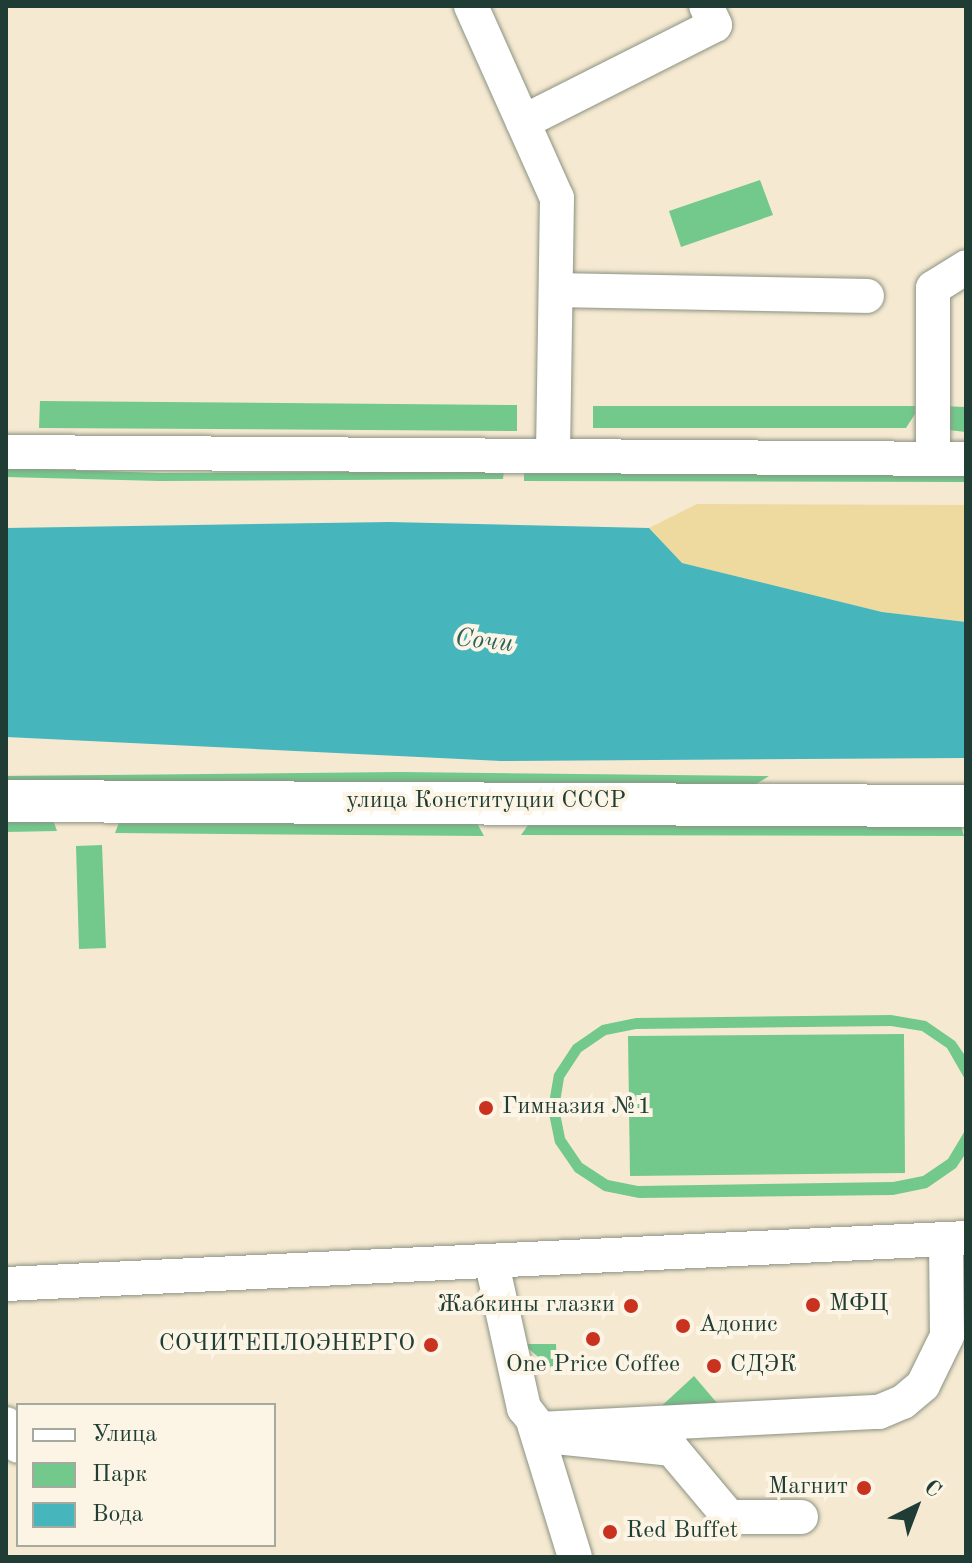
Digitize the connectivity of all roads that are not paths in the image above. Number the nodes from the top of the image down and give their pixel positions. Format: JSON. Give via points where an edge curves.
{"nodes":[{"id":1,"x":471,"y":6,"type":"edge"},
{"id":2,"x":706,"y":6,"type":"edge"},
{"id":3,"x":523,"y":122,"type":"junction"},
{"id":4,"x":966,"y":267,"type":"edge"},
{"id":5,"x":558,"y":290,"type":"junction"},
{"id":6,"x":867,"y":296,"type":"dead end"},
{"id":7,"x":6,"y":452,"type":"edge"},
{"id":8,"x":553,"y":454,"type":"junction"},
{"id":9,"x":949,"y":459,"type":"edge"},
{"id":10,"x":6,"y":801,"type":"edge"},
{"id":11,"x":966,"y":806,"type":"edge"},
{"id":12,"x":956,"y":1239,"type":"edge"},
{"id":13,"x":492,"y":1264,"type":"junction"},
{"id":14,"x":6,"y":1284,"type":"edge"},
{"id":15,"x":6,"y":1424,"type":"edge"},
{"id":16,"x":537,"y":1427,"type":"junction"},
{"id":17,"x":16,"y":1442,"type":"edge"},
{"id":18,"x":801,"y":1517,"type":"dead end"},
{"id":19,"x":575,"y":1557,"type":"edge"}],
"edges":[{"from":1,"to":3,"type":"street"},
{"from":2,"to":3,"type":"street","via":[[715,25]]},
{"from":3,"to":5,"type":"street","via":[[557,198]]},
{"from":4,"to":9,"type":"street","via":[[933,288]]},
{"from":5,"to":6,"type":"street"},
{"from":5,"to":8,"type":"street"},
{"from":7,"to":8,"type":"street"},
{"from":8,"to":9,"type":"street"},
{"from":10,"to":11,"type":"main road","name":"улица Конституции СССР"},
{"from":12,"to":13,"type":"street"},
{"from":12,"to":16,"type":"street","via":[[947,1336],[923,1385],[903,1402],[879,1412]]},
{"from":13,"to":14,"type":"street"},
{"from":13,"to":16,"type":"street","via":[[524,1408]]},
{"from":15,"to":17,"type":"street"},
{"from":16,"to":18,"type":"street","via":[[562,1441],[672,1449],[729,1517]]},
{"from":16,"to":19,"type":"street"}]}
